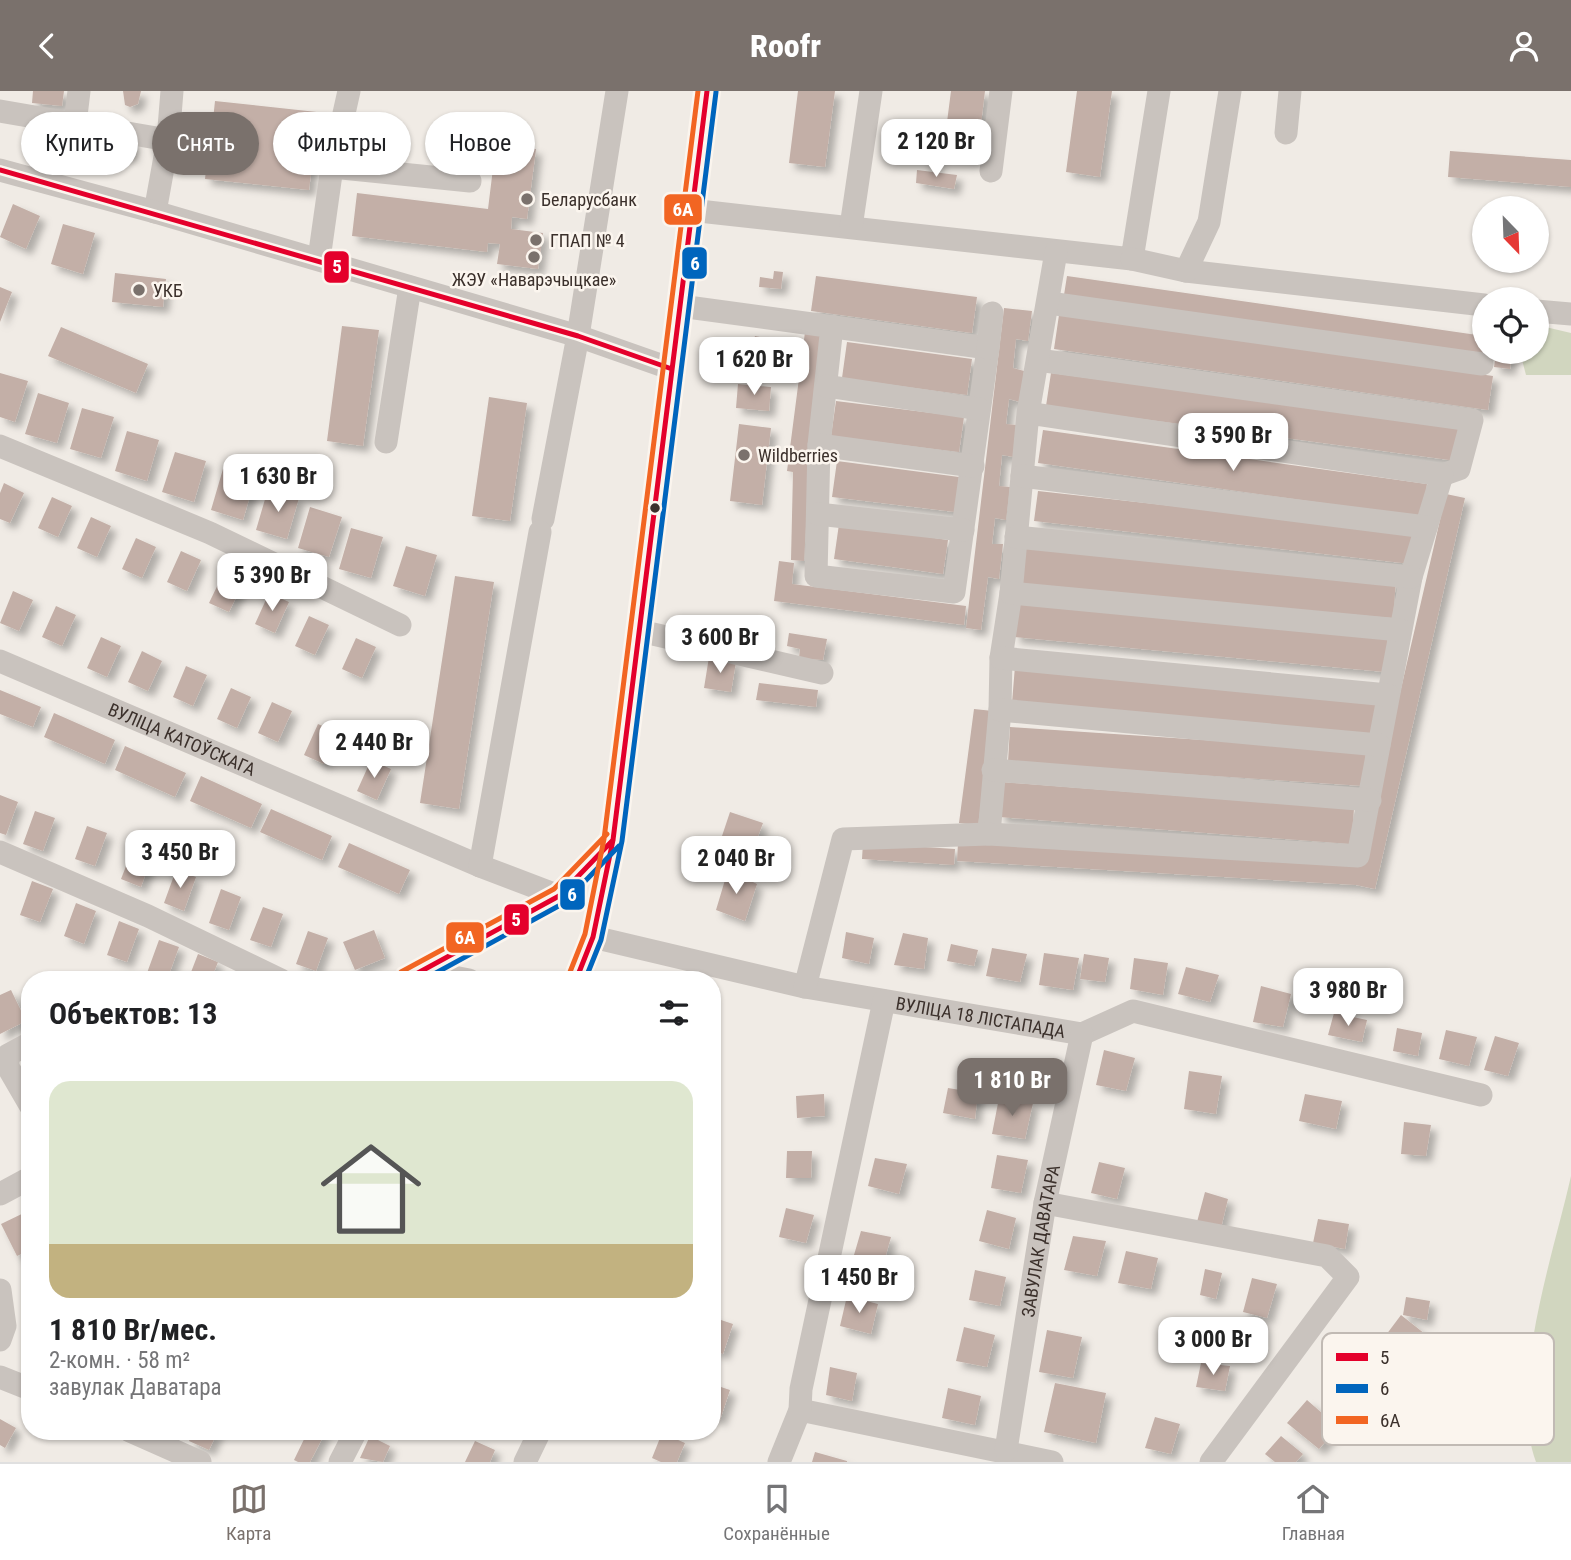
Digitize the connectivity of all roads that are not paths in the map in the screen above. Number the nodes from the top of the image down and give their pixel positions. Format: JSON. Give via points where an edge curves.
{"nodes":[{"id":1,"x":79,"y":91,"type":"edge"},
{"id":2,"x":172,"y":91,"type":"edge"},
{"id":3,"x":349,"y":91,"type":"edge"},
{"id":4,"x":617,"y":91,"type":"edge"},
{"id":5,"x":707,"y":91,"type":"edge"},
{"id":6,"x":872,"y":91,"type":"edge"},
{"id":7,"x":1002,"y":91,"type":"edge"},
{"id":8,"x":1159,"y":91,"type":"edge"},
{"id":9,"x":1230,"y":91,"type":"edge"},
{"id":10,"x":1290,"y":91,"type":"edge"},
{"id":11,"x":0,"y":111,"type":"edge"},
{"id":12,"x":76,"y":112,"type":"edge"},
{"id":13,"x":170,"y":112,"type":"edge"},
{"id":14,"x":344,"y":112,"type":"edge"},
{"id":15,"x":21,"y":115,"type":"edge"},
{"id":16,"x":1286,"y":133,"type":"dead end"},
{"id":17,"x":0,"y":171,"type":"edge"},
{"id":18,"x":991,"y":171,"type":"dead end"},
{"id":19,"x":162,"y":175,"type":"edge"},
{"id":20,"x":331,"y":175,"type":"edge"},
{"id":21,"x":411,"y":175,"type":"edge"},
{"id":22,"x":470,"y":181,"type":"dead end"},
{"id":23,"x":690,"y":210,"type":"junction"},
{"id":24,"x":155,"y":212,"type":"junction"},
{"id":25,"x":851,"y":226,"type":"junction"},
{"id":26,"x":1056,"y":252,"type":"junction"},
{"id":27,"x":319,"y":259,"type":"junction"},
{"id":28,"x":1132,"y":259,"type":"junction"},
{"id":29,"x":1186,"y":271,"type":"junction"},
{"id":30,"x":410,"y":287,"type":"junction"},
{"id":31,"x":1049,"y":303,"type":"junction"},
{"id":32,"x":1472,"y":304,"type":"edge"},
{"id":33,"x":680,"y":306,"type":"junction"},
{"id":34,"x":1549,"y":312,"type":"edge"},
{"id":35,"x":992,"y":313,"type":"dead end"},
{"id":36,"x":1571,"y":314,"type":"edge"},
{"id":37,"x":832,"y":326,"type":"junction"},
{"id":38,"x":578,"y":336,"type":"junction"},
{"id":39,"x":988,"y":348,"type":"junction"},
{"id":40,"x":1038,"y":359,"type":"junction"},
{"id":41,"x":1472,"y":363,"type":"edge"},
{"id":42,"x":672,"y":369,"type":"junction"},
{"id":43,"x":826,"y":386,"type":"junction"},
{"id":44,"x":979,"y":409,"type":"junction"},
{"id":45,"x":1028,"y":413,"type":"junction"},
{"id":46,"x":386,"y":442,"type":"dead end"},
{"id":47,"x":819,"y":445,"type":"junction"},
{"id":48,"x":0,"y":446,"type":"edge"},
{"id":49,"x":973,"y":466,"type":"junction"},
{"id":50,"x":1442,"y":475,"type":"junction"},
{"id":51,"x":1022,"y":476,"type":"junction"},
{"id":52,"x":818,"y":514,"type":"junction"},
{"id":53,"x":1426,"y":527,"type":"junction"},
{"id":54,"x":963,"y":530,"type":"junction"},
{"id":55,"x":1016,"y":537,"type":"junction"},
{"id":56,"x":1411,"y":577,"type":"junction"},
{"id":57,"x":1011,"y":593,"type":"junction"},
{"id":58,"x":400,"y":625,"type":"dead end"},
{"id":59,"x":1400,"y":629,"type":"junction"},
{"id":60,"x":640,"y":631,"type":"junction"},
{"id":61,"x":1001,"y":658,"type":"junction"},
{"id":62,"x":0,"y":661,"type":"edge"},
{"id":63,"x":822,"y":673,"type":"dead end"},
{"id":64,"x":1388,"y":695,"type":"junction"},
{"id":65,"x":1000,"y":711,"type":"junction"},
{"id":66,"x":1379,"y":745,"type":"junction"},
{"id":67,"x":993,"y":770,"type":"junction"},
{"id":68,"x":1370,"y":800,"type":"junction"},
{"id":69,"x":989,"y":834,"type":"junction"},
{"id":70,"x":613,"y":840,"type":"junction"},
{"id":71,"x":0,"y":852,"type":"edge"},
{"id":72,"x":480,"y":866,"type":"junction"},
{"id":73,"x":559,"y":896,"type":"junction"},
{"id":74,"x":593,"y":937,"type":"junction"},
{"id":75,"x":262,"y":971,"type":"edge"},
{"id":76,"x":423,"y":971,"type":"edge"},
{"id":77,"x":580,"y":971,"type":"edge"},
{"id":78,"x":805,"y":987,"type":"junction"},
{"id":79,"x":884,"y":1001,"type":"junction"},
{"id":80,"x":1082,"y":1034,"type":"junction"},
{"id":81,"x":21,"y":1048,"type":"edge"},
{"id":82,"x":21,"y":1089,"type":"edge"},
{"id":83,"x":1481,"y":1095,"type":"dead end"},
{"id":84,"x":21,"y":1183,"type":"edge"},
{"id":85,"x":0,"y":1194,"type":"edge"},
{"id":86,"x":1045,"y":1203,"type":"junction"},
{"id":87,"x":0,"y":1290,"type":"edge"},
{"id":88,"x":0,"y":1340,"type":"edge"},
{"id":89,"x":0,"y":1377,"type":"edge"},
{"id":90,"x":21,"y":1385,"type":"edge"},
{"id":91,"x":800,"y":1410,"type":"junction"},
{"id":92,"x":352,"y":1440,"type":"edge"},
{"id":93,"x":536,"y":1440,"type":"edge"},
{"id":94,"x":155,"y":1445,"type":"edge"},
{"id":95,"x":1006,"y":1450,"type":"junction"},
{"id":96,"x":200,"y":1462,"type":"edge"},
{"id":97,"x":341,"y":1462,"type":"edge"},
{"id":98,"x":525,"y":1462,"type":"edge"},
{"id":99,"x":779,"y":1462,"type":"edge"},
{"id":100,"x":1052,"y":1462,"type":"edge"},
{"id":101,"x":1211,"y":1462,"type":"edge"}],
"edges":[{"from":1,"to":12,"type":"street"},
{"from":2,"to":13,"type":"street"},
{"from":3,"to":14,"type":"street"},
{"from":4,"to":38,"type":"street"},
{"from":5,"to":23,"type":"street"},
{"from":6,"to":25,"type":"street"},
{"from":7,"to":18,"type":"street"},
{"from":8,"to":28,"type":"street"},
{"from":9,"to":29,"type":"street","via":[[1209,222]]},
{"from":10,"to":16,"type":"street"},
{"from":11,"to":15,"type":"street"},
{"from":17,"to":24,"type":"street"},
{"from":19,"to":24,"type":"street"},
{"from":20,"to":27,"type":"street"},
{"from":21,"to":22,"type":"street"},
{"from":23,"to":25,"type":"street"},
{"from":23,"to":33,"type":"street"},
{"from":24,"to":27,"type":"street"},
{"from":25,"to":26,"type":"street"},
{"from":26,"to":28,"type":"street"},
{"from":26,"to":31,"type":"street"},
{"from":27,"to":30,"type":"street"},
{"from":28,"to":29,"type":"street"},
{"from":29,"to":32,"type":"street"},
{"from":30,"to":38,"type":"street"},
{"from":30,"to":46,"type":"street"},
{"from":31,"to":40,"type":"street"},
{"from":31,"to":41,"type":"street"},
{"from":33,"to":37,"type":"street"},
{"from":33,"to":42,"type":"street"},
{"from":34,"to":36,"type":"street"},
{"from":35,"to":39,"type":"street"},
{"from":37,"to":39,"type":"street"},
{"from":37,"to":43,"type":"street"},
{"from":38,"to":42,"type":"street"},
{"from":38,"to":72,"type":"street"},
{"from":39,"to":44,"type":"street"},
{"from":40,"to":45,"type":"street"},
{"from":40,"to":50,"type":"street","via":[[1472,420],[1459,469]]},
{"from":42,"to":60,"type":"street"},
{"from":43,"to":44,"type":"street"},
{"from":43,"to":47,"type":"street"},
{"from":44,"to":49,"type":"street"},
{"from":45,"to":50,"type":"street"},
{"from":45,"to":51,"type":"street"},
{"from":47,"to":49,"type":"street"},
{"from":47,"to":52,"type":"street"},
{"from":48,"to":58,"type":"street","via":[[211,533]]},
{"from":49,"to":54,"type":"street"},
{"from":50,"to":53,"type":"street"},
{"from":51,"to":53,"type":"street"},
{"from":51,"to":55,"type":"street"},
{"from":52,"to":54,"type":"street"},
{"from":52,"to":54,"type":"street","via":[[816,576],[954,592]]},
{"from":53,"to":56,"type":"street"},
{"from":55,"to":56,"type":"street"},
{"from":55,"to":57,"type":"street"},
{"from":56,"to":59,"type":"street"},
{"from":57,"to":59,"type":"street"},
{"from":57,"to":61,"type":"street"},
{"from":59,"to":64,"type":"street"},
{"from":60,"to":63,"type":"street"},
{"from":60,"to":70,"type":"street"},
{"from":61,"to":64,"type":"street"},
{"from":61,"to":65,"type":"street"},
{"from":62,"to":72,"type":"street","name":"ВУЛІЦА КАТОЎСКАГА"},
{"from":64,"to":66,"type":"street"},
{"from":65,"to":66,"type":"street"},
{"from":65,"to":67,"type":"street"},
{"from":66,"to":68,"type":"street"},
{"from":67,"to":68,"type":"street"},
{"from":67,"to":69,"type":"street"},
{"from":68,"to":69,"type":"street","via":[[1357,856]]},
{"from":69,"to":78,"type":"street","via":[[843,839]]},
{"from":70,"to":73,"type":"street"},
{"from":70,"to":74,"type":"street"},
{"from":71,"to":75,"type":"street"},
{"from":72,"to":73,"type":"street","name":"ВУЛІЦА КАТОЎСКАГА"},
{"from":73,"to":76,"type":"street"},
{"from":74,"to":77,"type":"street"},
{"from":74,"to":78,"type":"street","name":"ВУЛІЦА 18 ЛІСТАПАДА"},
{"from":78,"to":79,"type":"street","name":"ВУЛІЦА 18 ЛІСТАПАДА"},
{"from":79,"to":80,"type":"street","name":"ВУЛІЦА 18 ЛІСТАПАДА"},
{"from":79,"to":91,"type":"street","name":"ВУЛІЦА 18 ЛІСТАПАДА"},
{"from":80,"to":83,"type":"street","name":"ВУЛІЦА 18 ЛІСТАПАДА","via":[[1133,1011]]},
{"from":80,"to":86,"type":"street","name":"ЗАВУЛАК ДАВАТАРА"},
{"from":81,"to":82,"type":"street","via":[[8,1055],[8,1067]]},
{"from":84,"to":85,"type":"street"},
{"from":86,"to":95,"type":"street","name":"ЗАВУЛАК ДАВАТАРА"},
{"from":86,"to":101,"type":"street","via":[[1327,1256],[1348,1277]]},
{"from":87,"to":88,"type":"street","via":[[5,1326]]},
{"from":89,"to":90,"type":"street"},
{"from":91,"to":95,"type":"street"},
{"from":91,"to":99,"type":"street","name":"ВУЛІЦА 18 ЛІСТАПАДА"},
{"from":92,"to":97,"type":"street"},
{"from":93,"to":98,"type":"street"},
{"from":94,"to":96,"type":"street"},
{"from":95,"to":100,"type":"street"}]}
